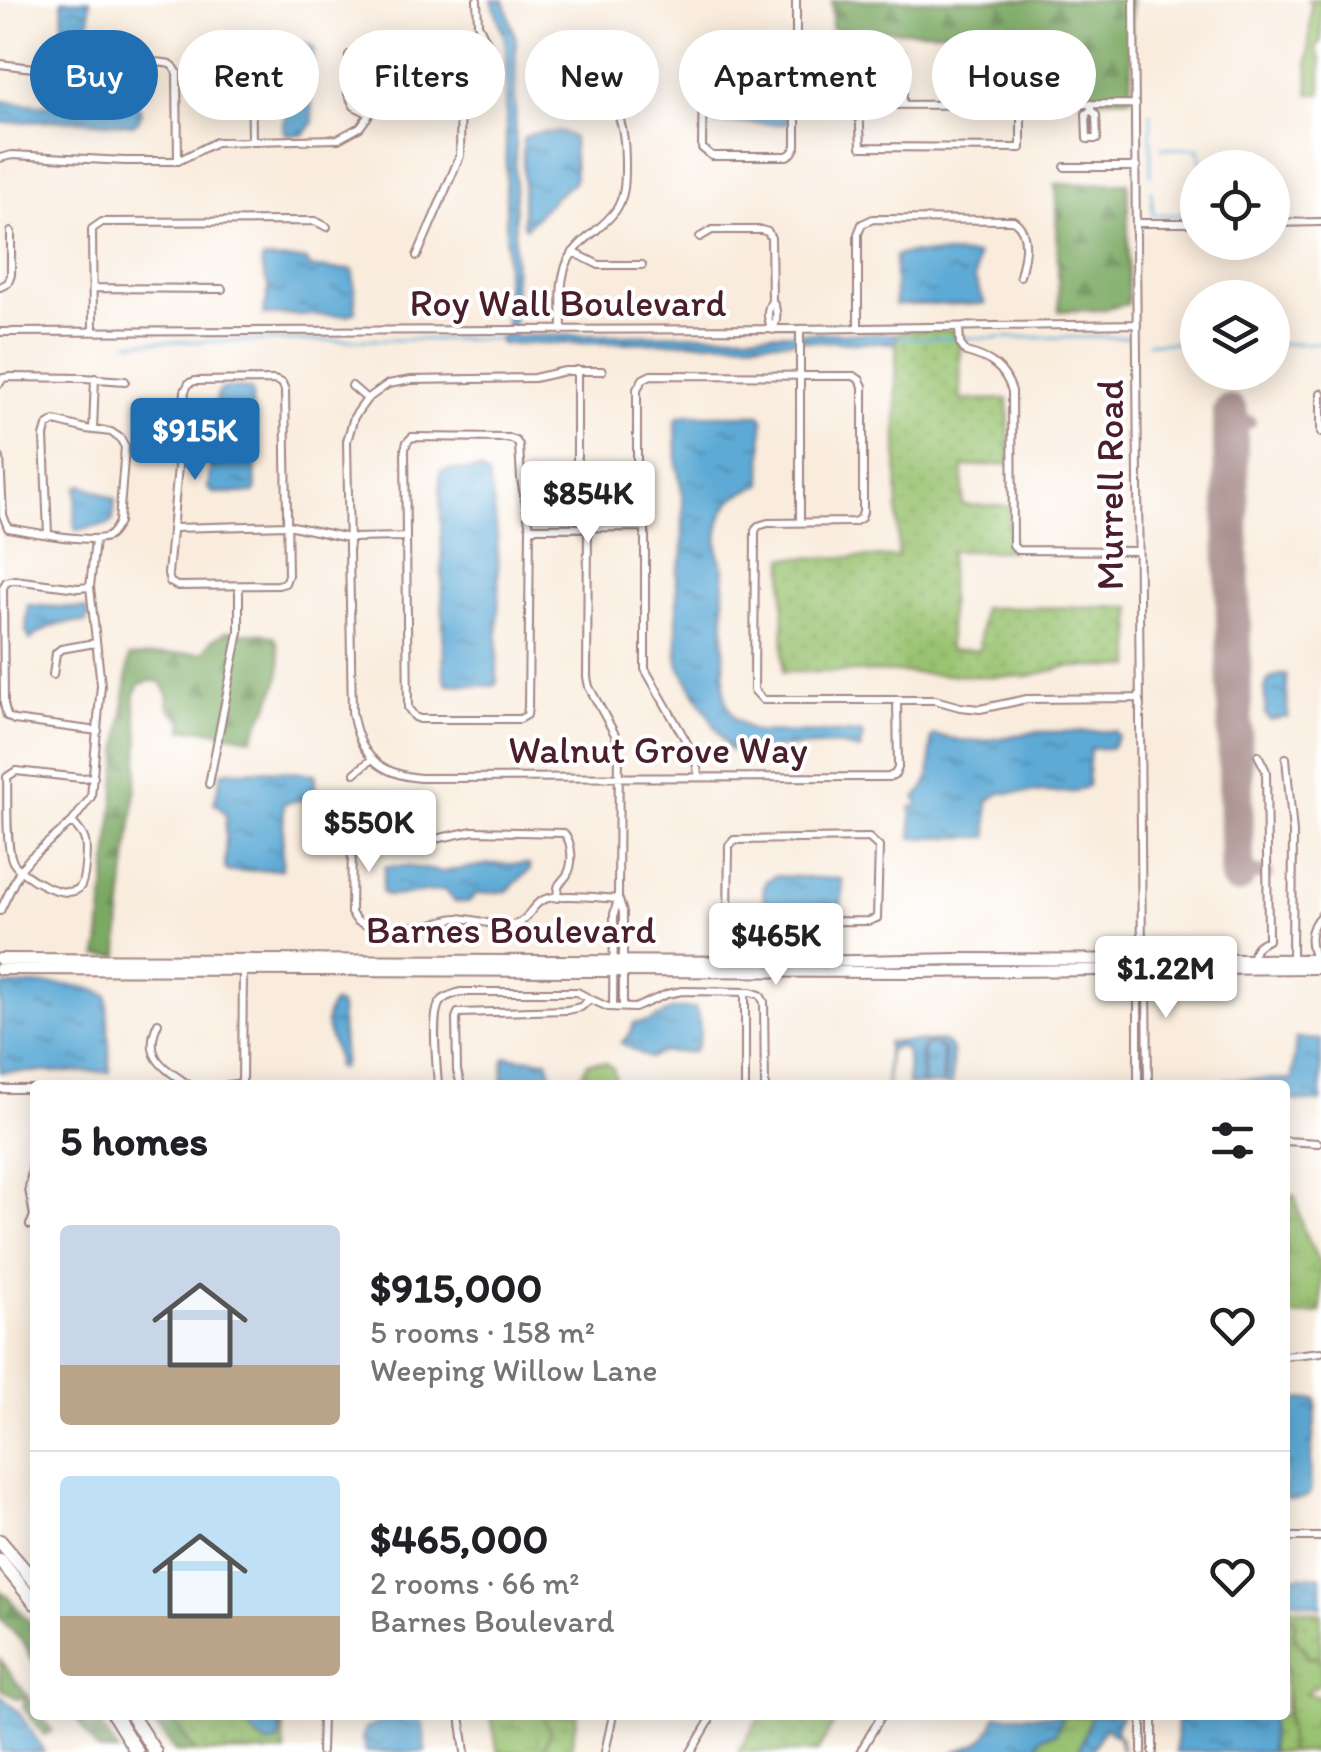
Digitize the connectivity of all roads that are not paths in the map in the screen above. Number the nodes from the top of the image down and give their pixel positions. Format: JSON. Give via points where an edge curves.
{"nodes":[{"id":1,"x":477,"y":0,"type":"edge"},
{"id":2,"x":796,"y":0,"type":"edge"},
{"id":3,"x":1134,"y":0,"type":"edge"},
{"id":4,"x":481,"y":30,"type":"edge"},
{"id":5,"x":796,"y":30,"type":"edge"},
{"id":6,"x":0,"y":64,"type":"edge"},
{"id":7,"x":796,"y":64,"type":"joint"},
{"id":8,"x":1136,"y":104,"type":"junction"},
{"id":9,"x":1096,"y":107,"type":"edge"},
{"id":10,"x":252,"y":120,"type":"edge"},
{"id":11,"x":364,"y":120,"type":"edge"},
{"id":12,"x":460,"y":120,"type":"edge"},
{"id":13,"x":621,"y":120,"type":"edge"},
{"id":14,"x":857,"y":120,"type":"edge"},
{"id":15,"x":1021,"y":120,"type":"edge"},
{"id":16,"x":252,"y":141,"type":"junction"},
{"id":17,"x":0,"y":158,"type":"edge"},
{"id":18,"x":178,"y":161,"type":"junction"},
{"id":19,"x":1136,"y":166,"type":"junction"},
{"id":20,"x":1065,"y":167,"type":"dead end"},
{"id":21,"x":1290,"y":222,"type":"edge"},
{"id":22,"x":1321,"y":222,"type":"edge"},
{"id":23,"x":1136,"y":223,"type":"junction"},
{"id":24,"x":1180,"y":223,"type":"edge"},
{"id":25,"x":327,"y":227,"type":"dead end"},
{"id":26,"x":11,"y":232,"type":"dead end"},
{"id":27,"x":700,"y":237,"type":"dead end"},
{"id":28,"x":573,"y":252,"type":"junction"},
{"id":29,"x":417,"y":256,"type":"dead end"},
{"id":30,"x":642,"y":265,"type":"dead end"},
{"id":31,"x":1020,"y":276,"type":"dead end"},
{"id":32,"x":0,"y":287,"type":"edge"},
{"id":33,"x":93,"y":288,"type":"junction"},
{"id":34,"x":222,"y":289,"type":"dead end"},
{"id":35,"x":1136,"y":324,"type":"junction"},
{"id":36,"x":959,"y":327,"type":"junction"},
{"id":37,"x":858,"y":328,"type":"junction"},
{"id":38,"x":800,"y":329,"type":"junction"},
{"id":39,"x":562,"y":330,"type":"junction"},
{"id":40,"x":772,"y":330,"type":"junction"},
{"id":41,"x":0,"y":332,"type":"edge"},
{"id":42,"x":93,"y":332,"type":"junction"},
{"id":43,"x":577,"y":370,"type":"junction"},
{"id":44,"x":602,"y":371,"type":"dead end"},
{"id":45,"x":800,"y":376,"type":"junction"},
{"id":46,"x":95,"y":378,"type":"junction"},
{"id":47,"x":125,"y":382,"type":"dead end"},
{"id":48,"x":0,"y":383,"type":"edge"},
{"id":49,"x":352,"y":386,"type":"dead end"},
{"id":50,"x":1321,"y":393,"type":"edge"},
{"id":51,"x":367,"y":399,"type":"junction"},
{"id":52,"x":93,"y":430,"type":"junction"},
{"id":53,"x":1321,"y":432,"type":"edge"},
{"id":54,"x":0,"y":458,"type":"edge"},
{"id":55,"x":800,"y":522,"type":"junction"},
{"id":56,"x":288,"y":525,"type":"junction"},
{"id":57,"x":645,"y":526,"type":"junction"},
{"id":58,"x":173,"y":528,"type":"junction"},
{"id":59,"x":530,"y":528,"type":"junction"},
{"id":60,"x":588,"y":528,"type":"junction"},
{"id":61,"x":48,"y":534,"type":"junction"},
{"id":62,"x":406,"y":537,"type":"junction"},
{"id":63,"x":348,"y":538,"type":"junction"},
{"id":64,"x":94,"y":540,"type":"junction"},
{"id":65,"x":1138,"y":551,"type":"junction"},
{"id":66,"x":239,"y":586,"type":"junction"},
{"id":67,"x":90,"y":587,"type":"junction"},
{"id":68,"x":95,"y":643,"type":"junction"},
{"id":69,"x":54,"y":675,"type":"dead end"},
{"id":70,"x":1139,"y":698,"type":"junction"},
{"id":71,"x":897,"y":700,"type":"junction"},
{"id":72,"x":98,"y":730,"type":"junction"},
{"id":73,"x":1258,"y":754,"type":"dead end"},
{"id":74,"x":1286,"y":758,"type":"dead end"},
{"id":75,"x":372,"y":759,"type":"junction"},
{"id":76,"x":355,"y":773,"type":"dead end"},
{"id":77,"x":94,"y":777,"type":"junction"},
{"id":78,"x":619,"y":777,"type":"junction"},
{"id":79,"x":698,"y":778,"type":"junction"},
{"id":80,"x":209,"y":784,"type":"dead end"},
{"id":81,"x":72,"y":822,"type":"junction"},
{"id":82,"x":20,"y":870,"type":"junction"},
{"id":83,"x":557,"y":898,"type":"junction"},
{"id":84,"x":618,"y":899,"type":"junction"},
{"id":85,"x":0,"y":911,"type":"edge"},
{"id":86,"x":1321,"y":915,"type":"edge"},
{"id":87,"x":805,"y":922,"type":"junction"},
{"id":88,"x":0,"y":959,"type":"edge"},
{"id":89,"x":1253,"y":959,"type":"junction"},
{"id":90,"x":1292,"y":959,"type":"junction"},
{"id":91,"x":1319,"y":962,"type":"edge"},
{"id":92,"x":239,"y":964,"type":"junction"},
{"id":93,"x":1142,"y":964,"type":"junction"},
{"id":94,"x":618,"y":965,"type":"junction"},
{"id":95,"x":1011,"y":965,"type":"junction"},
{"id":96,"x":796,"y":967,"type":"junction"},
{"id":97,"x":0,"y":969,"type":"edge"},
{"id":98,"x":745,"y":992,"type":"junction"},
{"id":99,"x":590,"y":998,"type":"junction"},
{"id":100,"x":613,"y":1007,"type":"junction"},
{"id":101,"x":623,"y":1008,"type":"junction"},
{"id":102,"x":158,"y":1023,"type":"dead end"},
{"id":103,"x":182,"y":1080,"type":"edge"},
{"id":104,"x":242,"y":1080,"type":"edge"},
{"id":105,"x":438,"y":1080,"type":"edge"},
{"id":106,"x":460,"y":1080,"type":"edge"},
{"id":107,"x":745,"y":1080,"type":"edge"},
{"id":108,"x":765,"y":1080,"type":"edge"},
{"id":109,"x":1138,"y":1080,"type":"edge"},
{"id":110,"x":1148,"y":1080,"type":"edge"},
{"id":111,"x":0,"y":1089,"type":"edge"},
{"id":112,"x":30,"y":1089,"type":"edge"},
{"id":113,"x":1290,"y":1140,"type":"edge"},
{"id":114,"x":1320,"y":1143,"type":"edge"},
{"id":115,"x":1321,"y":1352,"type":"edge"},
{"id":116,"x":1290,"y":1355,"type":"edge"},
{"id":117,"x":1290,"y":1537,"type":"edge"},
{"id":118,"x":1321,"y":1537,"type":"edge"},
{"id":119,"x":0,"y":1541,"type":"edge"},
{"id":120,"x":0,"y":1560,"type":"edge"},
{"id":121,"x":0,"y":1573,"type":"edge"},
{"id":122,"x":30,"y":1576,"type":"edge"},
{"id":123,"x":30,"y":1596,"type":"edge"},
{"id":124,"x":30,"y":1598,"type":"edge"},
{"id":125,"x":117,"y":1720,"type":"edge"},
{"id":126,"x":134,"y":1720,"type":"edge"},
{"id":127,"x":322,"y":1720,"type":"edge"},
{"id":128,"x":461,"y":1720,"type":"edge"},
{"id":129,"x":612,"y":1720,"type":"edge"},
{"id":130,"x":708,"y":1720,"type":"edge"},
{"id":131,"x":879,"y":1720,"type":"edge"},
{"id":132,"x":1142,"y":1720,"type":"edge"},
{"id":133,"x":1153,"y":1720,"type":"edge"},
{"id":134,"x":137,"y":1752,"type":"edge"},
{"id":135,"x":154,"y":1752,"type":"edge"},
{"id":136,"x":321,"y":1752,"type":"edge"},
{"id":137,"x":465,"y":1752,"type":"edge"},
{"id":138,"x":605,"y":1752,"type":"edge"},
{"id":139,"x":691,"y":1752,"type":"edge"},
{"id":140,"x":860,"y":1752,"type":"edge"},
{"id":141,"x":1142,"y":1752,"type":"edge"},
{"id":142,"x":1153,"y":1752,"type":"edge"}],
"edges":[{"from":1,"to":4,"type":"street"},
{"from":2,"to":5,"type":"street"},
{"from":3,"to":8,"type":"street","name":"Murrell Road"},
{"from":6,"to":18,"type":"street","via":[[174,66]]},
{"from":7,"to":7,"type":"street","via":[[705,69],[702,148],[712,156],[792,153]]},
{"from":8,"to":9,"type":"street"},
{"from":8,"to":19,"type":"street","name":"Murrell Road"},
{"from":10,"to":16,"type":"street"},
{"from":11,"to":16,"type":"street","via":[[338,139]]},
{"from":12,"to":29,"type":"street","via":[[460,156]]},
{"from":13,"to":28,"type":"street","via":[[625,190],[615,211]]},
{"from":14,"to":15,"type":"street","via":[[860,147],[1021,148]]},
{"from":16,"to":18,"type":"street","via":[[216,142]]},
{"from":17,"to":18,"type":"street"},
{"from":19,"to":20,"type":"street"},
{"from":19,"to":23,"type":"street","name":"Murrell Road"},
{"from":21,"to":22,"type":"street"},
{"from":23,"to":24,"type":"street"},
{"from":23,"to":35,"type":"street","name":"Murrell Road"},
{"from":25,"to":33,"type":"street","via":[[316,220],[102,222],[92,230]]},
{"from":26,"to":32,"type":"street","via":[[11,275]]},
{"from":27,"to":40,"type":"street","via":[[712,230],[768,232]]},
{"from":28,"to":30,"type":"street","via":[[599,265]]},
{"from":28,"to":39,"type":"street","via":[[562,277]]},
{"from":31,"to":37,"type":"street","via":[[1024,232],[1012,220],[872,218],[858,234]]},
{"from":33,"to":34,"type":"street"},
{"from":33,"to":42,"type":"street"},
{"from":35,"to":36,"type":"street","name":"Roy Wall Boulevard"},
{"from":35,"to":65,"type":"street","name":"Murrell Road"},
{"from":36,"to":37,"type":"street","name":"Roy Wall Boulevard"},
{"from":36,"to":65,"type":"street","via":[[966,352],[1003,370],[1012,391],[1013,546]]},
{"from":37,"to":38,"type":"street","name":"Roy Wall Boulevard"},
{"from":38,"to":40,"type":"street","name":"Roy Wall Boulevard"},
{"from":38,"to":45,"type":"street"},
{"from":39,"to":40,"type":"street","name":"Roy Wall Boulevard"},
{"from":39,"to":42,"type":"street","name":"Roy Wall Boulevard"},
{"from":41,"to":42,"type":"street","name":"Roy Wall Boulevard"},
{"from":43,"to":44,"type":"street"},
{"from":43,"to":51,"type":"street","via":[[534,378],[411,380],[388,384]]},
{"from":43,"to":60,"type":"street","via":[[577,466]]},
{"from":45,"to":55,"type":"street"},
{"from":45,"to":55,"type":"street","via":[[854,376],[863,386],[863,512],[854,522]]},
{"from":45,"to":57,"type":"street","via":[[643,379],[637,388],[637,466]]},
{"from":46,"to":47,"type":"street"},
{"from":46,"to":48,"type":"street","via":[[10,377]]},
{"from":46,"to":52,"type":"street"},
{"from":49,"to":51,"type":"street"},
{"from":50,"to":53,"type":"street"},
{"from":51,"to":63,"type":"street","via":[[347,441]]},
{"from":52,"to":61,"type":"street","via":[[55,421],[47,426]]},
{"from":52,"to":64,"type":"street","via":[[112,432],[124,447],[119,522],[107,538]]},
{"from":54,"to":61,"type":"street","via":[[4,523]]},
{"from":55,"to":71,"type":"street","via":[[768,522],[755,531],[754,690],[763,700]]},
{"from":56,"to":58,"type":"street"},
{"from":56,"to":58,"type":"street","via":[[282,383],[195,381],[185,391]]},
{"from":56,"to":63,"type":"street"},
{"from":56,"to":66,"type":"street","via":[[285,583]]},
{"from":57,"to":60,"type":"street"},
{"from":57,"to":79,"type":"street","via":[[645,669],[686,740]]},
{"from":58,"to":66,"type":"street","via":[[170,582]]},
{"from":59,"to":60,"type":"street"},
{"from":59,"to":62,"type":"street","via":[[516,440],[412,437],[404,449]]},
{"from":59,"to":62,"type":"street","via":[[527,715],[520,719],[415,718],[408,708]]},
{"from":60,"to":78,"type":"street","via":[[588,687],[618,742]]},
{"from":61,"to":64,"type":"street"},
{"from":62,"to":63,"type":"street"},
{"from":63,"to":75,"type":"street","via":[[352,712],[359,742]]},
{"from":64,"to":67,"type":"street"},
{"from":65,"to":70,"type":"street","name":"Murrell Road"},
{"from":66,"to":80,"type":"street","via":[[239,632]]},
{"from":67,"to":68,"type":"street"},
{"from":67,"to":72,"type":"street","via":[[6,582],[4,704],[14,720]]},
{"from":68,"to":69,"type":"street","via":[[61,649]]},
{"from":68,"to":72,"type":"street"},
{"from":70,"to":71,"type":"street","via":[[1028,699],[980,709]]},
{"from":70,"to":93,"type":"street","name":"Murrell Road"},
{"from":71,"to":79,"type":"street","name":"Walnut Grove Way","via":[[898,768],[889,777]]},
{"from":72,"to":77,"type":"street"},
{"from":73,"to":89,"type":"street","via":[[1266,771],[1268,940],[1258,944]]},
{"from":74,"to":90,"type":"street"},
{"from":75,"to":76,"type":"street"},
{"from":75,"to":78,"type":"street","name":"Walnut Grove Way","via":[[391,772],[420,778]]},
{"from":77,"to":81,"type":"street","via":[[91,798]]},
{"from":77,"to":82,"type":"street","via":[[16,771],[7,776],[9,847]]},
{"from":78,"to":79,"type":"street","name":"Walnut Grove Way"},
{"from":78,"to":84,"type":"street"},
{"from":81,"to":82,"type":"street"},
{"from":81,"to":82,"type":"street","via":[[86,843],[79,889],[51,889]]},
{"from":82,"to":85,"type":"street"},
{"from":83,"to":83,"type":"street","via":[[537,903],[527,918],[508,926],[464,918],[366,926],[351,913],[352,843],[368,831],[435,839],[473,830],[564,832],[570,866]]},
{"from":83,"to":84,"type":"street"},
{"from":84,"to":94,"type":"street"},
{"from":86,"to":91,"type":"street","via":[[1310,932]]},
{"from":87,"to":87,"type":"street","via":[[730,919],[734,840],[875,842],[877,918]]},
{"from":87,"to":96,"type":"street"},
{"from":88,"to":92,"type":"main road","name":"Barnes Boulevard"},
{"from":89,"to":90,"type":"main road","name":"Barnes Boulevard"},
{"from":89,"to":93,"type":"main road","name":"Barnes Boulevard"},
{"from":90,"to":91,"type":"main road","name":"Barnes Boulevard"},
{"from":91,"to":93,"type":"main road","name":"Barnes Boulevard"},
{"from":92,"to":94,"type":"main road","name":"Barnes Boulevard"},
{"from":92,"to":94,"type":"main road","name":"Barnes Boulevard","via":[[344,959]]},
{"from":92,"to":97,"type":"main road","name":"Barnes Boulevard"},
{"from":92,"to":104,"type":"street"},
{"from":93,"to":95,"type":"main road","name":"Barnes Boulevard"},
{"from":93,"to":95,"type":"main road","name":"Barnes Boulevard","via":[[1103,959]]},
{"from":93,"to":109,"type":"street","name":"Murrell Road"},
{"from":93,"to":110,"type":"street","name":"Murrell Road"},
{"from":94,"to":96,"type":"main road","name":"Barnes Boulevard"},
{"from":94,"to":96,"type":"main road","name":"Barnes Boulevard"},
{"from":94,"to":100,"type":"street"},
{"from":94,"to":101,"type":"street"},
{"from":95,"to":96,"type":"main road","name":"Barnes Boulevard"},
{"from":95,"to":96,"type":"main road","name":"Barnes Boulevard","via":[[943,972]]},
{"from":98,"to":101,"type":"street","via":[[682,992]]},
{"from":98,"to":107,"type":"street"},
{"from":98,"to":108,"type":"street","via":[[764,1002]]},
{"from":99,"to":100,"type":"street"},
{"from":99,"to":105,"type":"street","via":[[578,992],[446,996],[437,1006]]},
{"from":99,"to":106,"type":"street","via":[[568,1010],[458,1013]]},
{"from":100,"to":101,"type":"street"},
{"from":102,"to":103,"type":"street","via":[[154,1055]]},
{"from":111,"to":112,"type":"street"},
{"from":113,"to":114,"type":"street"},
{"from":115,"to":116,"type":"street"},
{"from":117,"to":118,"type":"street"},
{"from":119,"to":122,"type":"highway"},
{"from":120,"to":123,"type":"highway"},
{"from":121,"to":124,"type":"highway"},
{"from":125,"to":134,"type":"highway"},
{"from":126,"to":135,"type":"highway"},
{"from":127,"to":136,"type":"street"},
{"from":128,"to":137,"type":"street"},
{"from":129,"to":138,"type":"street"},
{"from":130,"to":139,"type":"street"},
{"from":131,"to":140,"type":"street"},
{"from":132,"to":141,"type":"street"},
{"from":133,"to":142,"type":"street"}]}
